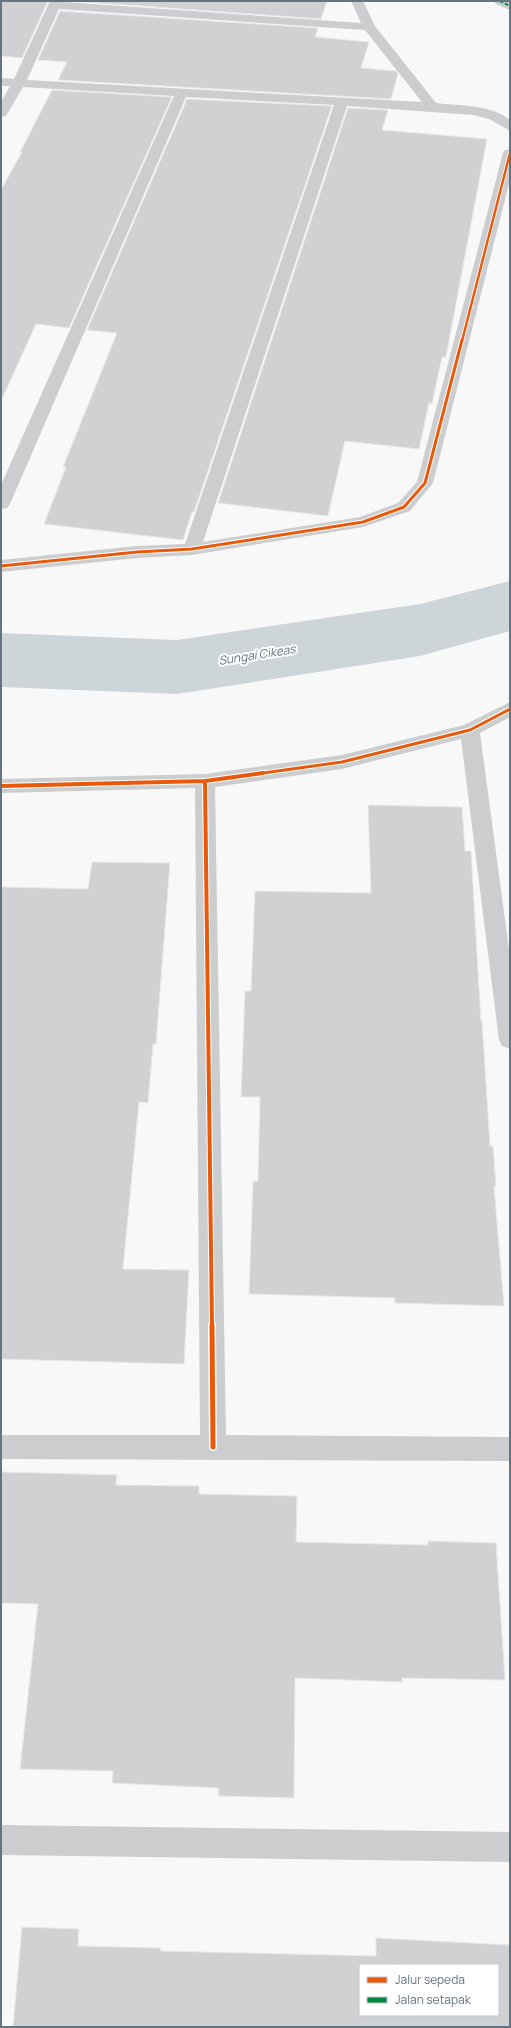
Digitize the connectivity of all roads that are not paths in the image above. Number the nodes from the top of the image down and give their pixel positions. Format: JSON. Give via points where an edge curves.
{"nodes":[{"id":1,"x":357,"y":1,"type":"edge"},
{"id":2,"x":500,"y":1,"type":"edge"},
{"id":3,"x":56,"y":3,"type":"edge"},
{"id":4,"x":510,"y":6,"type":"edge"},
{"id":5,"x":369,"y":27,"type":"junction"},
{"id":6,"x":1,"y":82,"type":"edge"},
{"id":7,"x":19,"y":83,"type":"junction"},
{"id":8,"x":182,"y":92,"type":"junction"},
{"id":9,"x":342,"y":102,"type":"junction"},
{"id":10,"x":432,"y":107,"type":"junction"},
{"id":11,"x":1,"y":113,"type":"edge"},
{"id":12,"x":510,"y":127,"type":"edge"},
{"id":13,"x":510,"y":153,"type":"edge"},
{"id":14,"x":1,"y":504,"type":"edge"},
{"id":15,"x":192,"y":549,"type":"junction"},
{"id":16,"x":1,"y":566,"type":"edge"},
{"id":17,"x":510,"y":709,"type":"edge"},
{"id":18,"x":470,"y":730,"type":"junction"},
{"id":19,"x":205,"y":781,"type":"junction"},
{"id":20,"x":1,"y":786,"type":"edge"},
{"id":21,"x":510,"y":1040,"type":"edge"},
{"id":22,"x":1,"y":1447,"type":"edge"},
{"id":23,"x":213,"y":1447,"type":"junction"},
{"id":24,"x":510,"y":1450,"type":"edge"},
{"id":25,"x":1,"y":1840,"type":"edge"},
{"id":26,"x":510,"y":1847,"type":"edge"}],
"edges":[{"from":1,"to":5,"type":"street"},
{"from":2,"to":4,"type":"street"},
{"from":3,"to":5,"type":"street"},
{"from":3,"to":7,"type":"street"},
{"from":5,"to":10,"type":"street"},
{"from":6,"to":7,"type":"street"},
{"from":7,"to":8,"type":"street"},
{"from":7,"to":11,"type":"street"},
{"from":8,"to":9,"type":"street"},
{"from":8,"to":14,"type":"street"},
{"from":9,"to":10,"type":"street"},
{"from":9,"to":15,"type":"street"},
{"from":10,"to":12,"type":"street","via":[[484,114],[504,121]]},
{"from":13,"to":15,"type":"street","via":[[425,483],[404,508],[363,522]]},
{"from":15,"to":16,"type":"street"},
{"from":17,"to":18,"type":"street"},
{"from":18,"to":19,"type":"street","via":[[342,762]]},
{"from":18,"to":21,"type":"street"},
{"from":19,"to":20,"type":"street"},
{"from":19,"to":23,"type":"street"},
{"from":22,"to":23,"type":"street"},
{"from":23,"to":24,"type":"street"},
{"from":25,"to":26,"type":"street"}]}
